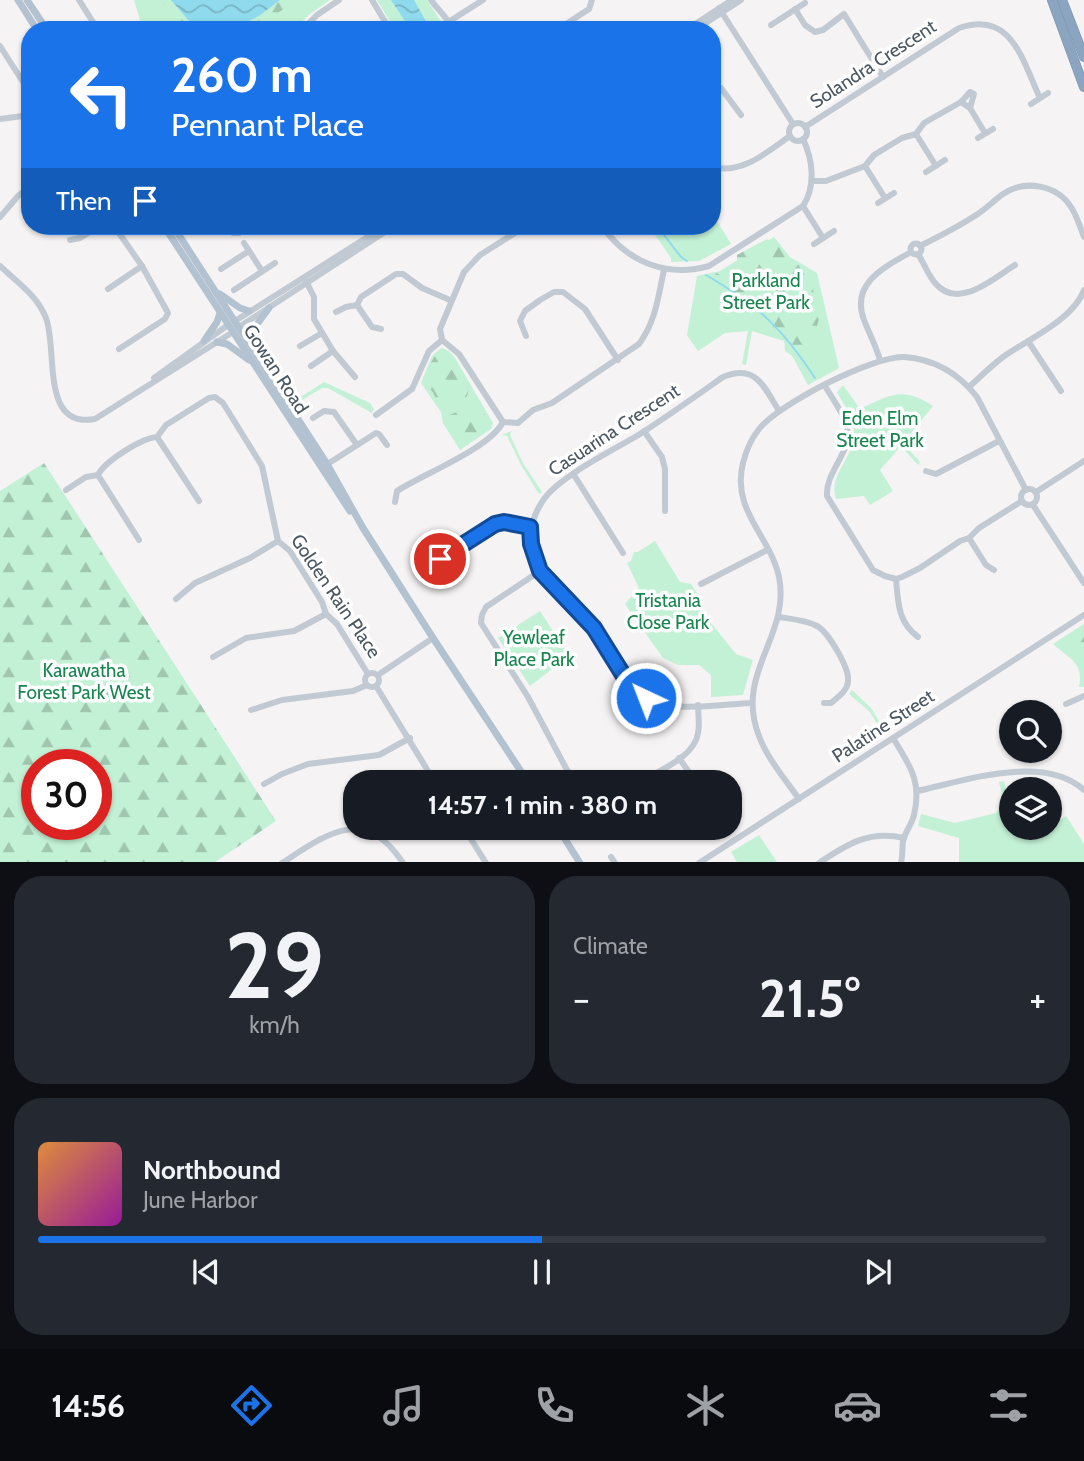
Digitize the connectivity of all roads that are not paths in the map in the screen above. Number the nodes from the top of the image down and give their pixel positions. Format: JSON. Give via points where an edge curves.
{"nodes":[{"id":1,"x":18,"y":0,"type":"edge"},
{"id":2,"x":27,"y":0,"type":"edge"},
{"id":3,"x":79,"y":0,"type":"edge"},
{"id":4,"x":339,"y":0,"type":"edge"},
{"id":5,"x":372,"y":0,"type":"edge"},
{"id":6,"x":431,"y":0,"type":"edge"},
{"id":7,"x":483,"y":0,"type":"edge"},
{"id":8,"x":732,"y":0,"type":"edge"},
{"id":9,"x":741,"y":0,"type":"edge"},
{"id":10,"x":1052,"y":0,"type":"edge"},
{"id":11,"x":1062,"y":0,"type":"edge"},
{"id":12,"x":594,"y":1,"type":"edge"},
{"id":13,"x":805,"y":3,"type":"dead end"},
{"id":14,"x":795,"y":9,"type":"junction"},
{"id":15,"x":720,"y":10,"type":"junction"},
{"id":16,"x":31,"y":21,"type":"edge"},
{"id":17,"x":41,"y":21,"type":"edge"},
{"id":18,"x":92,"y":21,"type":"edge"},
{"id":19,"x":311,"y":21,"type":"edge"},
{"id":20,"x":385,"y":21,"type":"edge"},
{"id":21,"x":450,"y":21,"type":"joint"},
{"id":22,"x":571,"y":21,"type":"edge"},
{"id":23,"x":701,"y":21,"type":"edge"},
{"id":24,"x":706,"y":21,"type":"edge"},
{"id":25,"x":771,"y":25,"type":"dead end"},
{"id":26,"x":0,"y":46,"type":"edge"},
{"id":27,"x":1084,"y":57,"type":"edge"},
{"id":28,"x":883,"y":76,"type":"junction"},
{"id":29,"x":21,"y":79,"type":"edge"},
{"id":30,"x":1084,"y":87,"type":"edge"},
{"id":31,"x":721,"y":88,"type":"edge"},
{"id":32,"x":1048,"y":93,"type":"dead end"},
{"id":33,"x":1040,"y":98,"type":"junction"},
{"id":34,"x":961,"y":102,"type":"junction"},
{"id":35,"x":1031,"y":104,"type":"dead end"},
{"id":36,"x":970,"y":108,"type":"junction"},
{"id":37,"x":741,"y":115,"type":"dead end"},
{"id":38,"x":21,"y":116,"type":"edge"},
{"id":39,"x":0,"y":119,"type":"edge"},
{"id":40,"x":793,"y":124,"type":"junction"},
{"id":41,"x":805,"y":127,"type":"junction"},
{"id":42,"x":993,"y":129,"type":"dead end"},
{"id":43,"x":916,"y":134,"type":"junction"},
{"id":44,"x":985,"y":134,"type":"junction"},
{"id":45,"x":790,"y":136,"type":"junction"},
{"id":46,"x":978,"y":138,"type":"dead end"},
{"id":47,"x":803,"y":139,"type":"junction"},
{"id":48,"x":945,"y":160,"type":"dead end"},
{"id":49,"x":865,"y":166,"type":"junction"},
{"id":50,"x":936,"y":166,"type":"junction"},
{"id":51,"x":721,"y":168,"type":"edge"},
{"id":52,"x":926,"y":172,"type":"dead end"},
{"id":53,"x":812,"y":181,"type":"junction"},
{"id":54,"x":894,"y":193,"type":"dead end"},
{"id":55,"x":21,"y":194,"type":"edge"},
{"id":56,"x":885,"y":198,"type":"junction"},
{"id":57,"x":878,"y":203,"type":"dead end"},
{"id":58,"x":803,"y":206,"type":"junction"},
{"id":59,"x":0,"y":217,"type":"edge"},
{"id":60,"x":834,"y":231,"type":"dead end"},
{"id":61,"x":85,"y":235,"type":"edge"},
{"id":62,"x":120,"y":235,"type":"edge"},
{"id":63,"x":170,"y":235,"type":"edge"},
{"id":64,"x":179,"y":235,"type":"edge"},
{"id":65,"x":371,"y":235,"type":"edge"},
{"id":66,"x":379,"y":235,"type":"edge"},
{"id":67,"x":512,"y":235,"type":"edge"},
{"id":68,"x":609,"y":235,"type":"edge"},
{"id":69,"x":1084,"y":237,"type":"edge"},
{"id":70,"x":823,"y":238,"type":"junction"},
{"id":71,"x":70,"y":240,"type":"dead end"},
{"id":72,"x":244,"y":243,"type":"dead end"},
{"id":73,"x":814,"y":244,"type":"dead end"},
{"id":74,"x":249,"y":251,"type":"junction"},
{"id":75,"x":917,"y":251,"type":"junction"},
{"id":76,"x":275,"y":262,"type":"dead end"},
{"id":77,"x":1015,"y":265,"type":"dead end"},
{"id":78,"x":142,"y":266,"type":"junction"},
{"id":79,"x":221,"y":269,"type":"dead end"},
{"id":80,"x":664,"y":270,"type":"junction"},
{"id":81,"x":2,"y":271,"type":"edge"},
{"id":82,"x":262,"y":271,"type":"junction"},
{"id":83,"x":305,"y":279,"type":"junction"},
{"id":84,"x":108,"y":289,"type":"dead end"},
{"id":85,"x":234,"y":290,"type":"dead end"},
{"id":86,"x":216,"y":292,"type":"junction"},
{"id":87,"x":1083,"y":294,"type":"edge"},
{"id":88,"x":450,"y":300,"type":"junction"},
{"id":89,"x":357,"y":305,"type":"junction"},
{"id":90,"x":269,"y":308,"type":"junction"},
{"id":91,"x":249,"y":311,"type":"junction"},
{"id":92,"x":336,"y":312,"type":"dead end"},
{"id":93,"x":220,"y":313,"type":"junction"},
{"id":94,"x":234,"y":326,"type":"junction"},
{"id":95,"x":372,"y":327,"type":"junction"},
{"id":96,"x":381,"y":329,"type":"dead end"},
{"id":97,"x":322,"y":332,"type":"junction"},
{"id":98,"x":369,"y":336,"type":"dead end"},
{"id":99,"x":526,"y":336,"type":"dead end"},
{"id":100,"x":442,"y":340,"type":"junction"},
{"id":101,"x":204,"y":341,"type":"junction"},
{"id":102,"x":1028,"y":341,"type":"junction"},
{"id":103,"x":217,"y":342,"type":"junction"},
{"id":104,"x":249,"y":343,"type":"junction"},
{"id":105,"x":300,"y":346,"type":"dead end"},
{"id":106,"x":119,"y":349,"type":"dead end"},
{"id":107,"x":333,"y":351,"type":"junction"},
{"id":108,"x":618,"y":360,"type":"junction"},
{"id":109,"x":880,"y":360,"type":"junction"},
{"id":110,"x":252,"y":363,"type":"junction"},
{"id":111,"x":312,"y":366,"type":"dead end"},
{"id":112,"x":355,"y":377,"type":"dead end"},
{"id":113,"x":145,"y":386,"type":"junction"},
{"id":114,"x":825,"y":386,"type":"junction"},
{"id":115,"x":969,"y":387,"type":"junction"},
{"id":116,"x":1061,"y":391,"type":"dead end"},
{"id":117,"x":779,"y":411,"type":"junction"},
{"id":118,"x":376,"y":415,"type":"dead end"},
{"id":119,"x":313,"y":418,"type":"dead end"},
{"id":120,"x":503,"y":422,"type":"junction"},
{"id":121,"x":644,"y":431,"type":"junction"},
{"id":122,"x":157,"y":437,"type":"junction"},
{"id":123,"x":999,"y":441,"type":"junction"},
{"id":124,"x":387,"y":445,"type":"dead end"},
{"id":125,"x":357,"y":446,"type":"junction"},
{"id":126,"x":1084,"y":461,"type":"edge"},
{"id":127,"x":324,"y":466,"type":"junction"},
{"id":128,"x":926,"y":471,"type":"dead end"},
{"id":129,"x":98,"y":475,"type":"junction"},
{"id":130,"x":574,"y":475,"type":"junction"},
{"id":131,"x":386,"y":489,"type":"dead end"},
{"id":132,"x":66,"y":490,"type":"dead end"},
{"id":133,"x":1026,"y":490,"type":"junction"},
{"id":134,"x":397,"y":491,"type":"junction"},
{"id":135,"x":1036,"y":492,"type":"junction"},
{"id":136,"x":198,"y":501,"type":"dead end"},
{"id":137,"x":1022,"y":501,"type":"junction"},
{"id":138,"x":395,"y":502,"type":"dead end"},
{"id":139,"x":1033,"y":505,"type":"junction"},
{"id":140,"x":665,"y":511,"type":"dead end"},
{"id":141,"x":530,"y":527,"type":"junction"},
{"id":142,"x":969,"y":538,"type":"junction"},
{"id":143,"x":139,"y":540,"type":"dead end"},
{"id":144,"x":278,"y":541,"type":"junction"},
{"id":145,"x":767,"y":550,"type":"junction"},
{"id":146,"x":623,"y":553,"type":"dead end"},
{"id":147,"x":440,"y":559,"type":"dead end"},
{"id":148,"x":994,"y":570,"type":"dead end"},
{"id":149,"x":540,"y":571,"type":"junction"},
{"id":150,"x":896,"y":579,"type":"junction"},
{"id":151,"x":1084,"y":583,"type":"edge"},
{"id":152,"x":701,"y":584,"type":"dead end"},
{"id":153,"x":176,"y":599,"type":"dead end"},
{"id":154,"x":326,"y":614,"type":"junction"},
{"id":155,"x":1084,"y":615,"type":"edge"},
{"id":156,"x":779,"y":617,"type":"junction"},
{"id":157,"x":918,"y":637,"type":"dead end"},
{"id":158,"x":433,"y":638,"type":"junction"},
{"id":159,"x":213,"y":657,"type":"dead end"},
{"id":160,"x":368,"y":674,"type":"junction"},
{"id":161,"x":378,"y":675,"type":"junction"},
{"id":162,"x":367,"y":685,"type":"junction"},
{"id":163,"x":376,"y":686,"type":"junction"},
{"id":164,"x":1084,"y":696,"type":"edge"},
{"id":165,"x":824,"y":702,"type":"dead end"},
{"id":166,"x":752,"y":703,"type":"junction"},
{"id":167,"x":1066,"y":704,"type":"dead end"},
{"id":168,"x":698,"y":705,"type":"junction"},
{"id":169,"x":251,"y":710,"type":"dead end"},
{"id":170,"x":410,"y":738,"type":"junction"},
{"id":171,"x":892,"y":738,"type":"junction"},
{"id":172,"x":680,"y":758,"type":"junction"},
{"id":173,"x":427,"y":770,"type":"edge"},
{"id":174,"x":520,"y":770,"type":"edge"},
{"id":175,"x":567,"y":770,"type":"edge"},
{"id":176,"x":660,"y":770,"type":"edge"},
{"id":177,"x":688,"y":770,"type":"edge"},
{"id":178,"x":1084,"y":778,"type":"edge"},
{"id":179,"x":264,"y":784,"type":"dead end"},
{"id":180,"x":1081,"y":788,"type":"edge"},
{"id":181,"x":917,"y":791,"type":"junction"},
{"id":182,"x":799,"y":799,"type":"junction"},
{"id":183,"x":904,"y":838,"type":"junction"},
{"id":184,"x":471,"y":840,"type":"edge"},
{"id":185,"x":566,"y":840,"type":"edge"},
{"id":186,"x":482,"y":861,"type":"edge"},
{"id":187,"x":284,"y":862,"type":"edge"},
{"id":188,"x":402,"y":862,"type":"edge"},
{"id":189,"x":579,"y":862,"type":"edge"},
{"id":190,"x":701,"y":862,"type":"edge"},
{"id":191,"x":820,"y":862,"type":"edge"},
{"id":192,"x":901,"y":862,"type":"edge"}],
"edges":[{"from":1,"to":16,"type":"main road"},
{"from":2,"to":17,"type":"main road"},
{"from":3,"to":18,"type":"street"},
{"from":4,"to":19,"type":"street"},
{"from":5,"to":20,"type":"street"},
{"from":6,"to":21,"type":"street"},
{"from":7,"to":21,"type":"street"},
{"from":8,"to":15,"type":"street"},
{"from":9,"to":15,"type":"street"},
{"from":10,"to":30,"type":"highway"},
{"from":11,"to":27,"type":"highway"},
{"from":12,"to":22,"type":"street"},
{"from":13,"to":14,"type":"street"},
{"from":14,"to":25,"type":"street"},
{"from":14,"to":28,"type":"street","via":[[815,32],[842,11]]},
{"from":15,"to":23,"type":"street"},
{"from":15,"to":24,"type":"street"},
{"from":15,"to":40,"type":"street"},
{"from":26,"to":29,"type":"street"},
{"from":28,"to":33,"type":"street","name":"Solandra Crescent","via":[[959,27],[988,23],[1010,37]]},
{"from":28,"to":41,"type":"street","name":"Solandra Crescent"},
{"from":31,"to":37,"type":"street"},
{"from":32,"to":33,"type":"street"},
{"from":33,"to":35,"type":"street"},
{"from":34,"to":36,"type":"street"},
{"from":34,"to":36,"type":"street","via":[[970,92],[974,94]]},
{"from":34,"to":43,"type":"street","via":[[924,123]]},
{"from":36,"to":44,"type":"street"},
{"from":38,"to":39,"type":"street"},
{"from":40,"to":41,"type":"street"},
{"from":40,"to":45,"type":"street"},
{"from":41,"to":47,"type":"street"},
{"from":42,"to":44,"type":"street"},
{"from":43,"to":49,"type":"street","via":[[874,155]]},
{"from":43,"to":50,"type":"street"},
{"from":44,"to":46,"type":"street"},
{"from":45,"to":47,"type":"street"},
{"from":45,"to":51,"type":"street","via":[[748,164]]},
{"from":47,"to":53,"type":"street"},
{"from":48,"to":50,"type":"street"},
{"from":49,"to":53,"type":"street","via":[[825,181]]},
{"from":49,"to":56,"type":"street"},
{"from":50,"to":52,"type":"street"},
{"from":53,"to":58,"type":"street"},
{"from":54,"to":56,"type":"street"},
{"from":55,"to":59,"type":"street"},
{"from":56,"to":57,"type":"street"},
{"from":58,"to":70,"type":"street"},
{"from":58,"to":80,"type":"street","via":[[709,266]]},
{"from":60,"to":70,"type":"street"},
{"from":61,"to":71,"type":"street"},
{"from":62,"to":78,"type":"street"},
{"from":63,"to":93,"type":"main road","name":"Gowan Road"},
{"from":64,"to":86,"type":"main road","name":"Gowan Road"},
{"from":65,"to":83,"type":"street"},
{"from":66,"to":83,"type":"street"},
{"from":67,"to":88,"type":"street","via":[[472,263]]},
{"from":68,"to":80,"type":"street","via":[[631,255]]},
{"from":69,"to":75,"type":"street","via":[[1063,198],[1030,185],[1004,193]]},
{"from":70,"to":73,"type":"street"},
{"from":72,"to":74,"type":"street"},
{"from":74,"to":79,"type":"street"},
{"from":74,"to":82,"type":"street"},
{"from":75,"to":77,"type":"street","via":[[936,284],[959,295]]},
{"from":75,"to":109,"type":"street","via":[[879,271],[863,289],[861,311]]},
{"from":76,"to":82,"type":"street"},
{"from":78,"to":84,"type":"street"},
{"from":78,"to":106,"type":"street","via":[[168,313]]},
{"from":80,"to":108,"type":"street","via":[[649,331]]},
{"from":81,"to":113,"type":"street","via":[[32,294],[47,320],[55,387],[72,418],[95,419]]},
{"from":82,"to":85,"type":"street"},
{"from":83,"to":90,"type":"street"},
{"from":83,"to":91,"type":"street"},
{"from":83,"to":97,"type":"street","via":[[314,296],[314,319]]},
{"from":86,"to":91,"type":"main road"},
{"from":86,"to":94,"type":"main road","name":"Gowan Road"},
{"from":87,"to":102,"type":"street","via":[[1062,317]]},
{"from":88,"to":89,"type":"street","via":[[396,274],[361,297]]},
{"from":88,"to":100,"type":"street","via":[[440,329]]},
{"from":89,"to":92,"type":"street"},
{"from":89,"to":95,"type":"street"},
{"from":90,"to":94,"type":"street"},
{"from":90,"to":104,"type":"main road","via":[[251,331]]},
{"from":91,"to":94,"type":"street"},
{"from":93,"to":94,"type":"main road","name":"Gowan Road"},
{"from":93,"to":101,"type":"main road"},
{"from":94,"to":101,"type":"street"},
{"from":94,"to":103,"type":"street"},
{"from":94,"to":104,"type":"main road","name":"Gowan Road"},
{"from":94,"to":110,"type":"main road","name":"Gowan Road"},
{"from":95,"to":96,"type":"street"},
{"from":95,"to":98,"type":"street"},
{"from":97,"to":105,"type":"street"},
{"from":97,"to":107,"type":"street"},
{"from":99,"to":108,"type":"street","via":[[520,321],[525,311],[554,292],[563,292],[585,309]]},
{"from":100,"to":118,"type":"street","via":[[429,351],[412,389]]},
{"from":100,"to":120,"type":"street","via":[[459,354]]},
{"from":101,"to":113,"type":"street"},
{"from":102,"to":115,"type":"street"},
{"from":102,"to":116,"type":"street"},
{"from":103,"to":110,"type":"main road"},
{"from":103,"to":113,"type":"street"},
{"from":104,"to":127,"type":"main road","name":"Gowan Road"},
{"from":107,"to":111,"type":"street"},
{"from":107,"to":112,"type":"street"},
{"from":108,"to":120,"type":"street","via":[[518,423]]},
{"from":109,"to":114,"type":"street"},
{"from":109,"to":115,"type":"street","via":[[922,360],[940,366]]},
{"from":110,"to":127,"type":"main road","name":"Gowan Road"},
{"from":114,"to":117,"type":"street"},
{"from":114,"to":150,"type":"street","via":[[848,432],[844,451],[826,485],[827,496],[873,570]]},
{"from":115,"to":123,"type":"street"},
{"from":117,"to":121,"type":"street","name":"Casuarina Crescent","via":[[759,380],[752,374],[734,372]]},
{"from":117,"to":145,"type":"street","via":[[759,429],[742,465],[742,499]]},
{"from":119,"to":125,"type":"street","via":[[324,411],[334,412]]},
{"from":120,"to":134,"type":"street","via":[[476,446]]},
{"from":121,"to":130,"type":"street","name":"Casuarina Crescent"},
{"from":121,"to":140,"type":"street","via":[[662,457]]},
{"from":122,"to":129,"type":"street","name":"Golden Rain Place","via":[[105,465]]},
{"from":122,"to":136,"type":"street"},
{"from":122,"to":144,"type":"street","name":"Golden Rain Place","via":[[166,425],[209,398],[223,402],[262,466]]},
{"from":123,"to":128,"type":"street","via":[[936,474]]},
{"from":123,"to":133,"type":"street"},
{"from":124,"to":125,"type":"street","via":[[376,433]]},
{"from":125,"to":127,"type":"street"},
{"from":126,"to":135,"type":"street"},
{"from":127,"to":158,"type":"main road","name":"Gowan Road"},
{"from":129,"to":132,"type":"street","name":"Golden Rain Place"},
{"from":129,"to":143,"type":"street"},
{"from":130,"to":141,"type":"street","name":"Casuarina Crescent","via":[[544,498]]},
{"from":130,"to":146,"type":"street"},
{"from":131,"to":134,"type":"street"},
{"from":133,"to":135,"type":"street"},
{"from":133,"to":137,"type":"street"},
{"from":134,"to":138,"type":"street"},
{"from":135,"to":139,"type":"street"},
{"from":137,"to":139,"type":"street"},
{"from":137,"to":142,"type":"street"},
{"from":139,"to":151,"type":"street"},
{"from":141,"to":147,"type":"street","via":[[495,524]]},
{"from":141,"to":149,"type":"street"},
{"from":142,"to":148,"type":"street"},
{"from":142,"to":150,"type":"street"},
{"from":144,"to":153,"type":"street","via":[[195,583]]},
{"from":144,"to":154,"type":"street","name":"Golden Rain Place","via":[[290,551]]},
{"from":145,"to":152,"type":"street"},
{"from":145,"to":156,"type":"street","via":[[779,577]]},
{"from":149,"to":168,"type":"street","via":[[594,628],[634,690],[659,704]]},
{"from":149,"to":175,"type":"street","via":[[486,607],[481,623]]},
{"from":150,"to":157,"type":"street","via":[[900,616]]},
{"from":154,"to":159,"type":"street","via":[[293,631],[246,638]]},
{"from":154,"to":160,"type":"street","name":"Golden Rain Place"},
{"from":155,"to":171,"type":"street","name":"Palatine Street"},
{"from":156,"to":165,"type":"street","via":[[820,627],[843,662],[846,689],[831,703]]},
{"from":156,"to":166,"type":"street","via":[[756,674]]},
{"from":158,"to":161,"type":"street"},
{"from":158,"to":174,"type":"main road","name":"Gowan Road"},
{"from":160,"to":161,"type":"street"},
{"from":160,"to":162,"type":"street"},
{"from":161,"to":163,"type":"street"},
{"from":162,"to":163,"type":"street"},
{"from":162,"to":169,"type":"street","via":[[353,691],[282,699]]},
{"from":163,"to":170,"type":"street"},
{"from":164,"to":167,"type":"street"},
{"from":166,"to":168,"type":"street"},
{"from":166,"to":182,"type":"street","via":[[764,747]]},
{"from":168,"to":172,"type":"street","via":[[698,735]]},
{"from":170,"to":173,"type":"street"},
{"from":170,"to":179,"type":"street","via":[[379,755],[308,764]]},
{"from":171,"to":181,"type":"street","via":[[912,769]]},
{"from":171,"to":182,"type":"street","name":"Palatine Street"},
{"from":172,"to":176,"type":"street"},
{"from":172,"to":177,"type":"street"},
{"from":178,"to":180,"type":"street"},
{"from":180,"to":181,"type":"street","via":[[1045,772],[1018,772]]},
{"from":181,"to":183,"type":"street"},
{"from":182,"to":190,"type":"street","name":"Palatine Street"},
{"from":183,"to":191,"type":"street","via":[[865,837]]},
{"from":183,"to":192,"type":"street"},
{"from":184,"to":186,"type":"street"},
{"from":185,"to":189,"type":"main road"},
{"from":187,"to":188,"type":"street","via":[[332,832],[356,828],[383,838]]}]}
